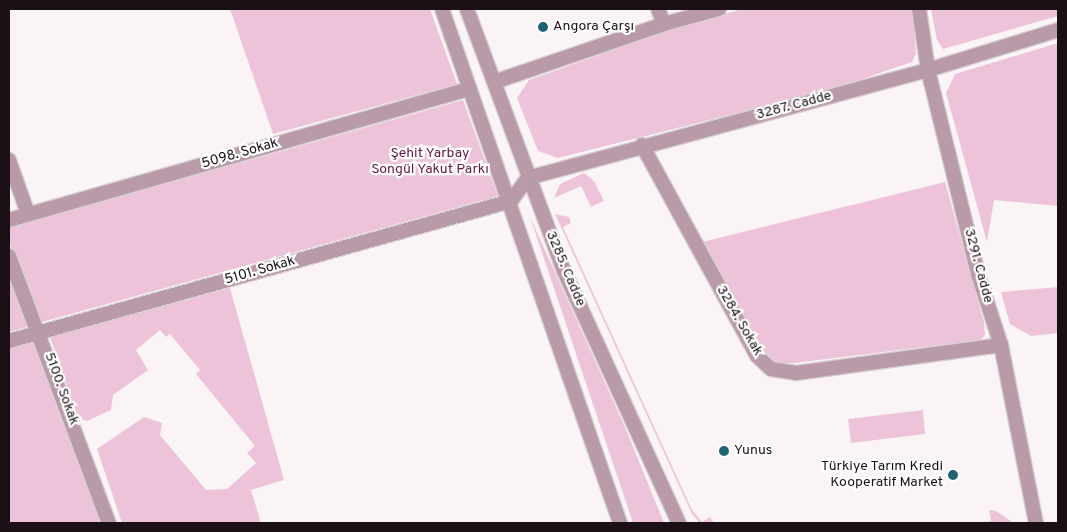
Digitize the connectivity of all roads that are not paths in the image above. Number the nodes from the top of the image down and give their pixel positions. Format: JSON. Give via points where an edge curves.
{"nodes":[{"id":1,"x":442,"y":9,"type":"edge"},
{"id":2,"x":467,"y":9,"type":"edge"},
{"id":3,"x":658,"y":9,"type":"edge"},
{"id":4,"x":719,"y":9,"type":"edge"},
{"id":5,"x":920,"y":9,"type":"edge"},
{"id":6,"x":664,"y":24,"type":"junction"},
{"id":7,"x":1058,"y":30,"type":"edge"},
{"id":8,"x":928,"y":70,"type":"junction"},
{"id":9,"x":494,"y":82,"type":"junction"},
{"id":10,"x":470,"y":89,"type":"junction"},
{"id":11,"x":642,"y":145,"type":"junction"},
{"id":12,"x":9,"y":160,"type":"edge"},
{"id":13,"x":528,"y":178,"type":"junction"},
{"id":14,"x":511,"y":201,"type":"junction"},
{"id":15,"x":28,"y":214,"type":"junction"},
{"id":16,"x":9,"y":220,"type":"edge"},
{"id":17,"x":9,"y":256,"type":"edge"},
{"id":18,"x":40,"y":332,"type":"junction"},
{"id":19,"x":9,"y":341,"type":"edge"},
{"id":20,"x":1001,"y":345,"type":"junction"},
{"id":21,"x":110,"y":523,"type":"edge"},
{"id":22,"x":620,"y":523,"type":"edge"},
{"id":23,"x":679,"y":523,"type":"edge"},
{"id":24,"x":1036,"y":523,"type":"edge"}],
"edges":[{"from":1,"to":10,"type":"street","name":"3285. Cadde"},
{"from":2,"to":9,"type":"street","name":"3285. Cadde"},
{"from":3,"to":6,"type":"street"},
{"from":4,"to":6,"type":"street"},
{"from":5,"to":8,"type":"street","name":"3291. Cadde"},
{"from":6,"to":9,"type":"street"},
{"from":7,"to":8,"type":"street","name":"3287. Cadde"},
{"from":8,"to":11,"type":"street","name":"3287. Cadde"},
{"from":8,"to":20,"type":"street","name":"3291. Cadde","via":[[979,277]]},
{"from":9,"to":13,"type":"street","name":"3285. Cadde"},
{"from":10,"to":14,"type":"street","name":"3285. Cadde"},
{"from":10,"to":15,"type":"street","name":"5098. Sokak"},
{"from":11,"to":13,"type":"street","name":"3287. Cadde"},
{"from":11,"to":20,"type":"street","name":"3284. Sokak","via":[[757,356],[771,369],[796,373]]},
{"from":12,"to":15,"type":"street"},
{"from":13,"to":14,"type":"street"},
{"from":13,"to":23,"type":"street","name":"3285. Cadde","via":[[564,271]]},
{"from":14,"to":18,"type":"street","name":"5101. Sokak"},
{"from":14,"to":22,"type":"street","name":"3285. Cadde"},
{"from":15,"to":16,"type":"street","name":"5098. Sokak"},
{"from":17,"to":18,"type":"street","name":"5100. Sokak"},
{"from":18,"to":19,"type":"street","name":"5101. Sokak"},
{"from":18,"to":21,"type":"street","name":"5100. Sokak"},
{"from":20,"to":24,"type":"street","name":"3291. Cadde"}]}
